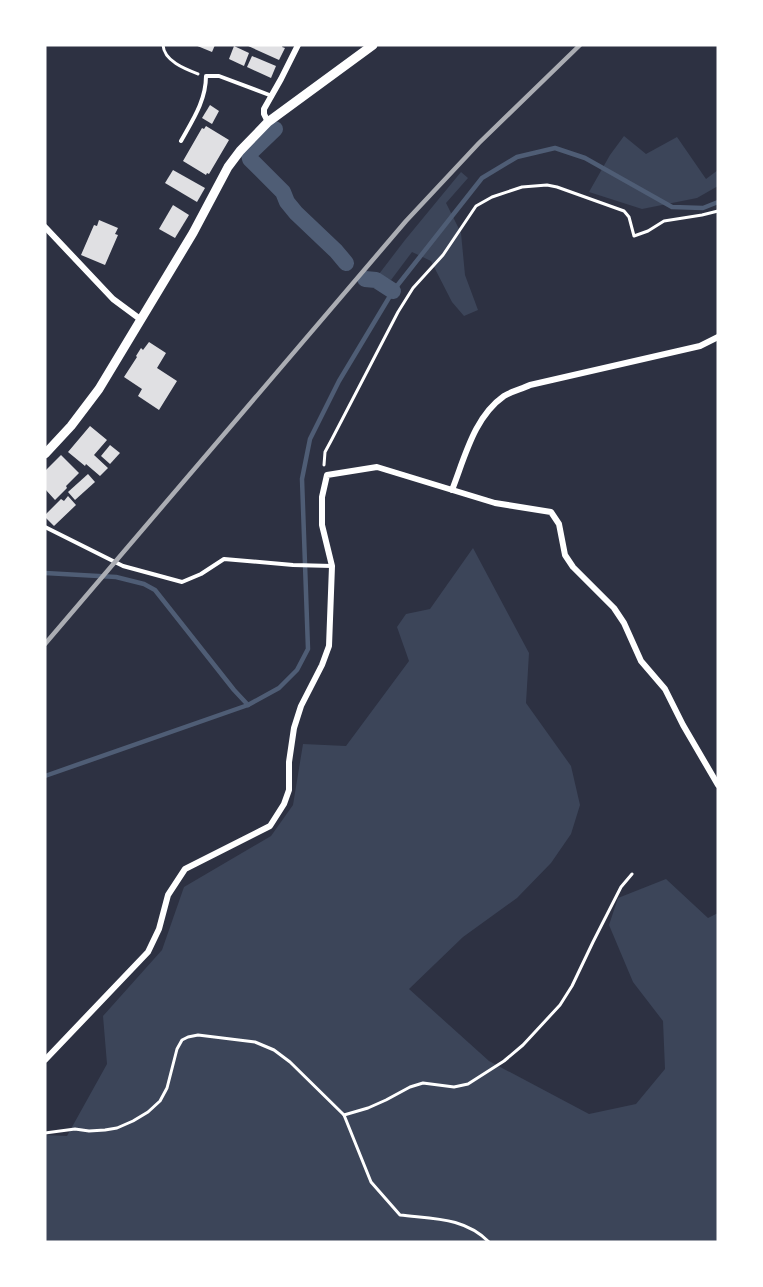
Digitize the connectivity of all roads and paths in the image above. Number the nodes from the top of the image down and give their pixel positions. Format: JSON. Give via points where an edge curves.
{"nodes":[{"id":1,"x":163,"y":45,"type":"edge"},
{"id":2,"x":298,"y":45,"type":"edge"},
{"id":3,"x":373,"y":45,"type":"edge"},
{"id":4,"x":206,"y":76,"type":"junction"},
{"id":5,"x":272,"y":96,"type":"junction"},
{"id":6,"x":268,"y":122,"type":"junction"},
{"id":7,"x":181,"y":141,"type":"dead end"},
{"id":8,"x":718,"y":211,"type":"edge"},
{"id":9,"x":45,"y":227,"type":"edge"},
{"id":10,"x":140,"y":320,"type":"junction"},
{"id":11,"x":718,"y":337,"type":"edge"},
{"id":12,"x":45,"y":454,"type":"edge"},
{"id":13,"x":327,"y":475,"type":"junction"},
{"id":14,"x":452,"y":490,"type":"junction"},
{"id":15,"x":45,"y":527,"type":"edge"},
{"id":16,"x":332,"y":566,"type":"junction"},
{"id":17,"x":718,"y":785,"type":"edge"},
{"id":18,"x":632,"y":874,"type":"dead end"},
{"id":19,"x":45,"y":1060,"type":"edge"},
{"id":20,"x":344,"y":1115,"type":"junction"},
{"id":21,"x":45,"y":1133,"type":"edge"},
{"id":22,"x":489,"y":1242,"type":"edge"}],
"edges":[{"from":1,"to":4,"type":"path","via":[[176,64]]},
{"from":2,"to":5,"type":"street"},
{"from":3,"to":6,"type":"street"},
{"from":4,"to":5,"type":"lane","via":[[219,76]]},
{"from":4,"to":7,"type":"lane","via":[[202,100]]},
{"from":5,"to":6,"type":"street","via":[[264,109]]},
{"from":6,"to":10,"type":"street","via":[[228,167]]},
{"from":8,"to":13,"type":"path","via":[[664,221],[634,236],[624,211],[547,185],[484,200],[443,255],[412,288],[398,312],[326,452]]},
{"from":9,"to":10,"type":"street","via":[[113,299]]},
{"from":10,"to":12,"type":"street","via":[[99,389]]},
{"from":11,"to":14,"type":"street","via":[[700,346],[530,385],[505,395],[476,428]]},
{"from":13,"to":14,"type":"street","via":[[377,467]]},
{"from":13,"to":16,"type":"street","via":[[322,525]]},
{"from":14,"to":17,"type":"street","via":[[551,512],[559,524],[565,555],[624,623],[641,661],[665,689]]},
{"from":15,"to":16,"type":"lane","via":[[123,566],[182,582],[224,559]]},
{"from":16,"to":19,"type":"street","via":[[329,646],[294,728],[289,790],[284,804],[270,826],[185,869],[168,896],[148,951]]},
{"from":18,"to":20,"type":"path","via":[[621,887],[560,1005],[504,1061],[468,1084],[454,1087],[423,1083]]},
{"from":20,"to":21,"type":"path","via":[[274,1050],[255,1042],[198,1035],[182,1040],[167,1088],[148,1112],[117,1128]]},
{"from":20,"to":22,"type":"path","via":[[371,1182],[400,1215],[452,1221],[474,1229]]}]}
